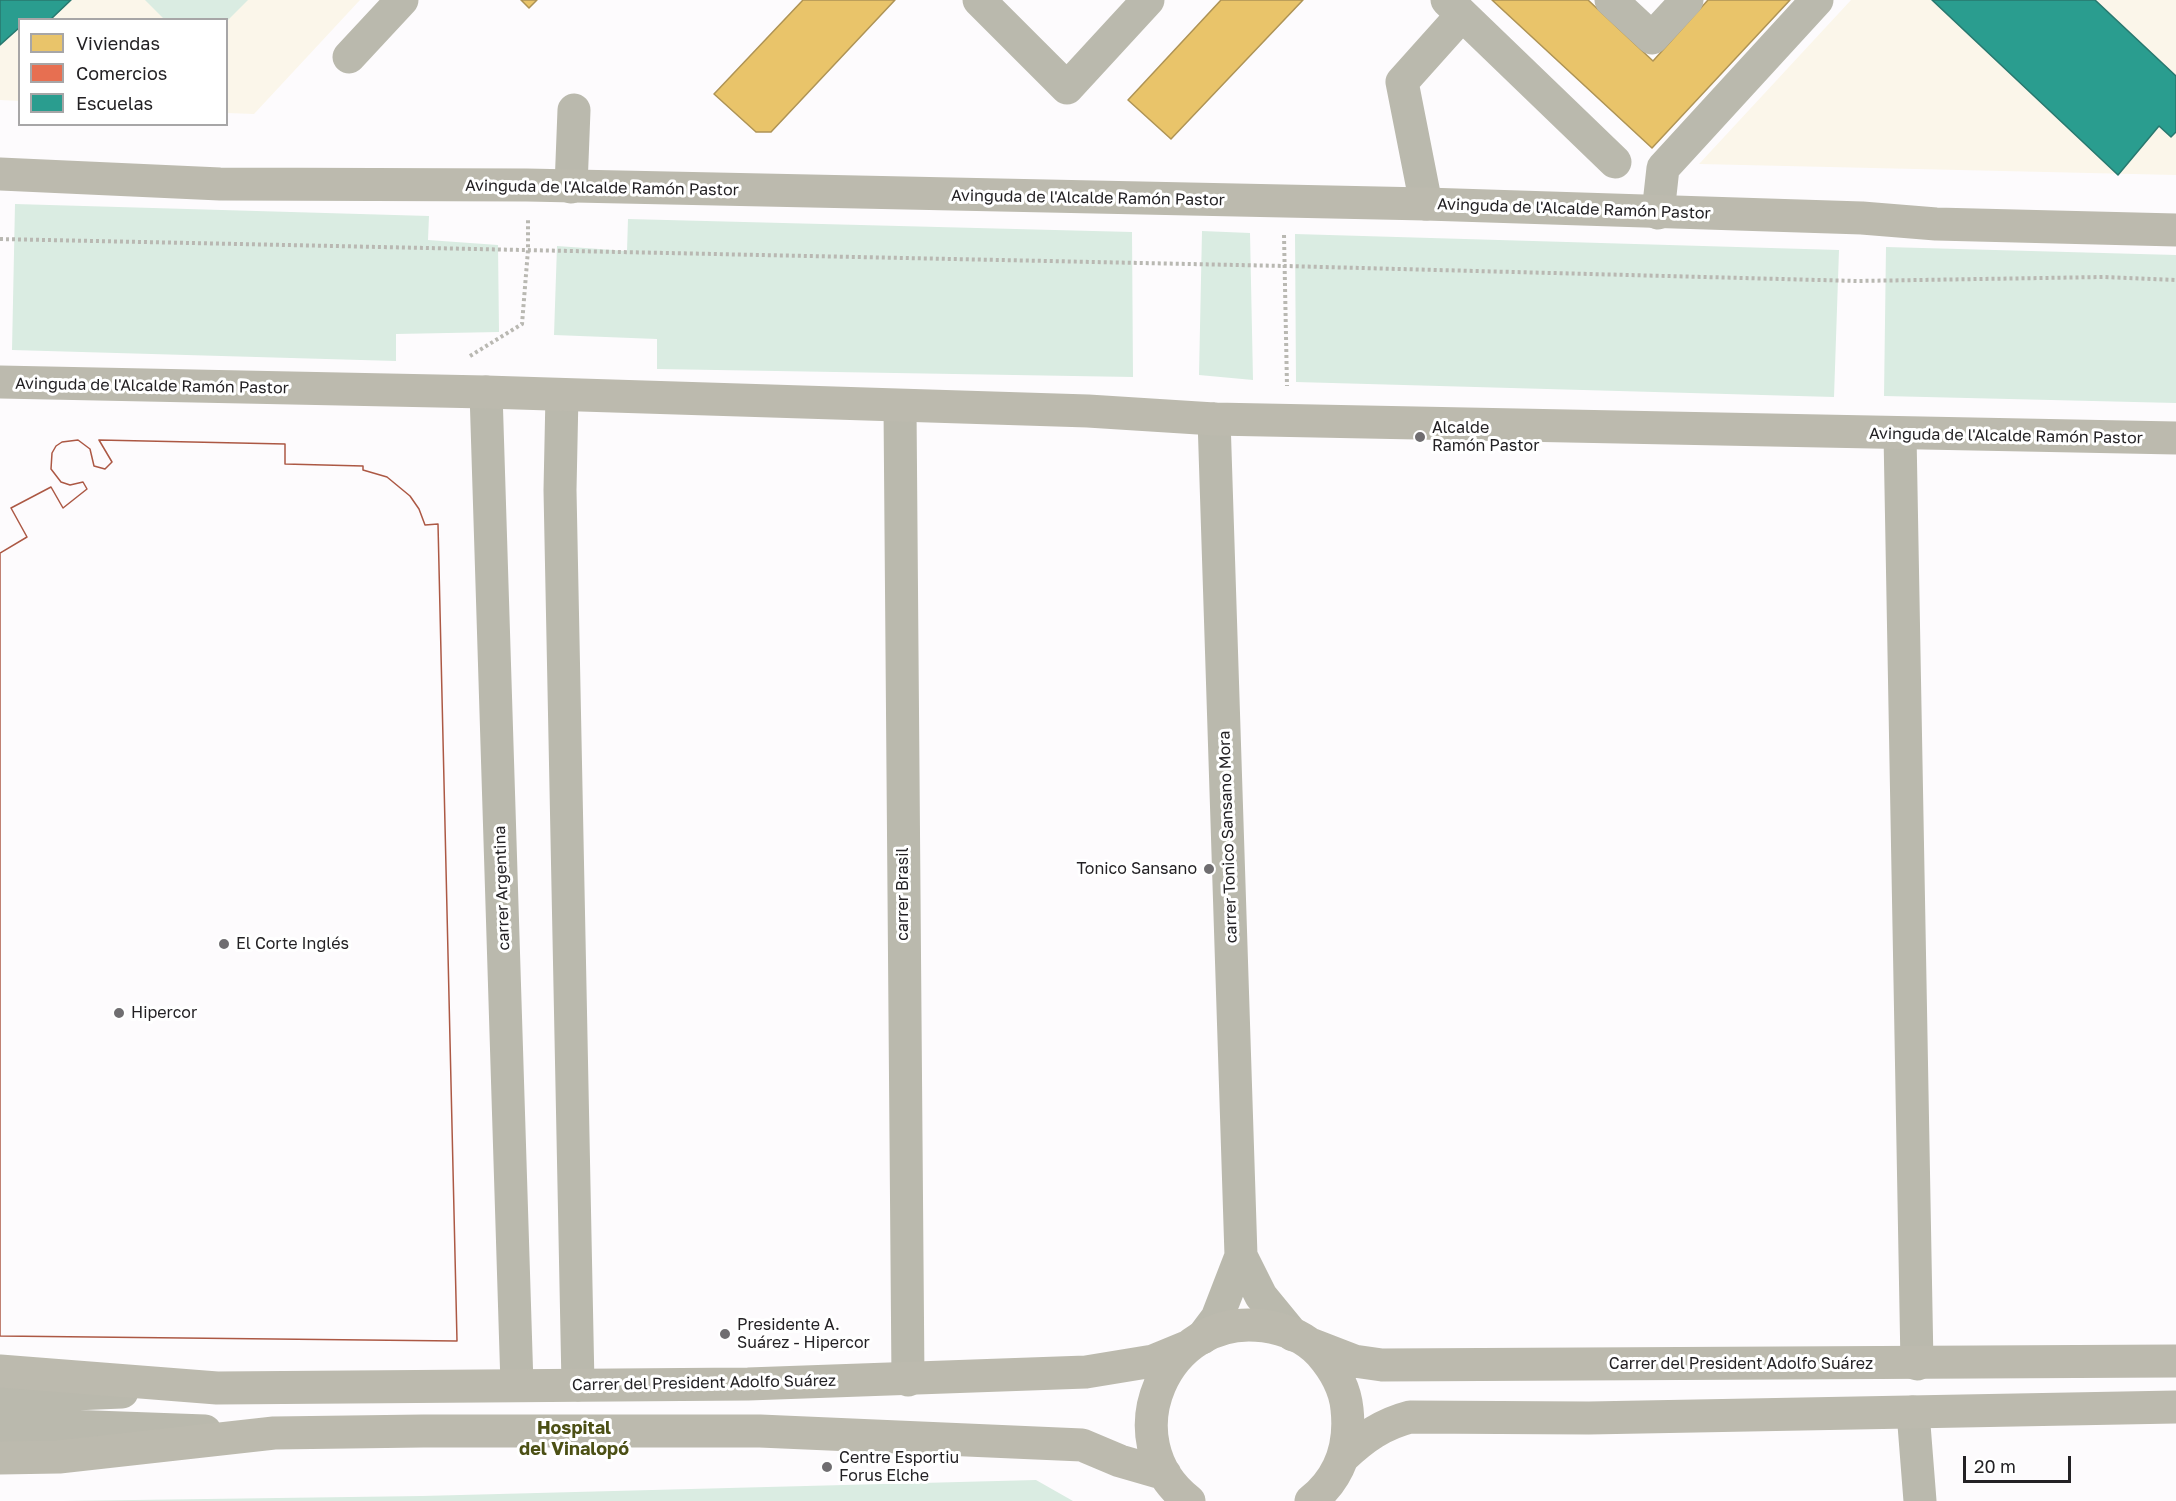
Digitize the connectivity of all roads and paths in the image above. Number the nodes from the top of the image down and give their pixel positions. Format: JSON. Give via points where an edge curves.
{"nodes":[{"id":1,"x":402,"y":0,"type":"edge"},
{"id":2,"x":980,"y":0,"type":"edge"},
{"id":3,"x":1148,"y":0,"type":"edge"},
{"id":4,"x":1611,"y":0,"type":"edge"},
{"id":5,"x":1687,"y":0,"type":"edge"},
{"id":6,"x":1817,"y":0,"type":"edge"},
{"id":7,"x":1454,"y":7,"type":"edge"},
{"id":8,"x":349,"y":57,"type":"dead end"},
{"id":9,"x":574,"y":110,"type":"dead end"},
{"id":10,"x":1615,"y":162,"type":"dead end"},
{"id":11,"x":0,"y":174,"type":"edge"},
{"id":12,"x":527,"y":185,"type":"junction"},
{"id":13,"x":571,"y":187,"type":"junction"},
{"id":14,"x":1426,"y":204,"type":"junction"},
{"id":15,"x":1658,"y":213,"type":"junction"},
{"id":16,"x":2176,"y":230,"type":"edge"},
{"id":17,"x":1284,"y":232,"type":"dead end"},
{"id":18,"x":0,"y":239,"type":"edge"},
{"id":19,"x":528,"y":250,"type":"junction"},
{"id":20,"x":1285,"y":266,"type":"junction"},
{"id":21,"x":2176,"y":280,"type":"edge"},
{"id":22,"x":461,"y":361,"type":"dead end"},
{"id":23,"x":0,"y":382,"type":"edge"},
{"id":24,"x":486,"y":392,"type":"junction"},
{"id":25,"x":562,"y":395,"type":"junction"},
{"id":26,"x":900,"y":407,"type":"junction"},
{"id":27,"x":1214,"y":419,"type":"junction"},
{"id":28,"x":1288,"y":420,"type":"junction"},
{"id":29,"x":1900,"y":434,"type":"junction"},
{"id":30,"x":2176,"y":438,"type":"edge"},
{"id":31,"x":1241,"y":1256,"type":"junction"},
{"id":32,"x":1302,"y":1339,"type":"junction"},
{"id":33,"x":1195,"y":1342,"type":"junction"},
{"id":34,"x":2176,"y":1361,"type":"edge"},
{"id":35,"x":1917,"y":1364,"type":"junction"},
{"id":36,"x":0,"y":1371,"type":"edge"},
{"id":37,"x":908,"y":1380,"type":"junction"},
{"id":38,"x":517,"y":1385,"type":"junction"},
{"id":39,"x":578,"y":1385,"type":"junction"},
{"id":40,"x":217,"y":1388,"type":"junction"},
{"id":41,"x":0,"y":1397,"type":"edge"},
{"id":42,"x":2176,"y":1407,"type":"edge"},
{"id":43,"x":1913,"y":1412,"type":"junction"},
{"id":44,"x":0,"y":1427,"type":"edge"},
{"id":45,"x":274,"y":1434,"type":"junction"},
{"id":46,"x":1343,"y":1457,"type":"junction"},
{"id":47,"x":0,"y":1458,"type":"edge"},
{"id":48,"x":1182,"y":1493,"type":"edge"},
{"id":49,"x":1311,"y":1501,"type":"edge"},
{"id":50,"x":1920,"y":1501,"type":"edge"}],
"edges":[{"from":1,"to":8,"type":"street"},
{"from":2,"to":3,"type":"street","via":[[1067,88]]},
{"from":4,"to":5,"type":"street","via":[[1652,38]]},
{"from":6,"to":15,"type":"street","via":[[1663,168]]},
{"from":7,"to":10,"type":"street"},
{"from":7,"to":14,"type":"street","via":[[1402,82]]},
{"from":9,"to":13,"type":"street"},
{"from":11,"to":12,"type":"main road","name":"Avinguda de l'Alcalde Ramón Pastor","via":[[220,184]]},
{"from":12,"to":13,"type":"main road","name":"Avinguda de l'Alcalde Ramón Pastor"},
{"from":12,"to":19,"type":"path"},
{"from":13,"to":14,"type":"main road","name":"Avinguda de l'Alcalde Ramón Pastor"},
{"from":14,"to":15,"type":"main road","name":"Avinguda de l'Alcalde Ramón Pastor"},
{"from":15,"to":16,"type":"main road","name":"Avinguda de l'Alcalde Ramón Pastor"},
{"from":17,"to":20,"type":"path"},
{"from":18,"to":19,"type":"path"},
{"from":19,"to":20,"type":"path"},
{"from":19,"to":22,"type":"path","via":[[522,324]]},
{"from":20,"to":21,"type":"path","via":[[1857,281],[2104,277]]},
{"from":20,"to":28,"type":"path"},
{"from":23,"to":24,"type":"main road","name":"Avinguda de l'Alcalde Ramón Pastor"},
{"from":24,"to":25,"type":"main road","name":"Avinguda de l'Alcalde Ramón Pastor"},
{"from":24,"to":38,"type":"street","name":"carrer Argentina"},
{"from":25,"to":26,"type":"main road","name":"Avinguda de l'Alcalde Ramón Pastor"},
{"from":25,"to":39,"type":"street","via":[[560,502]]},
{"from":26,"to":27,"type":"main road","name":"Avinguda de l'Alcalde Ramón Pastor","via":[[1088,411]]},
{"from":26,"to":37,"type":"street","name":"carrer Brasil"},
{"from":27,"to":28,"type":"main road","name":"Avinguda de l'Alcalde Ramón Pastor"},
{"from":27,"to":31,"type":"street","name":"carrer Tonico Sansano Mora"},
{"from":28,"to":29,"type":"main road","name":"Avinguda de l'Alcalde Ramón Pastor"},
{"from":29,"to":30,"type":"main road","name":"Avinguda de l'Alcalde Ramón Pastor"},
{"from":29,"to":35,"type":"street"},
{"from":31,"to":32,"type":"street","name":"carrer Tonico Sansano Mora","via":[[1261,1296]]},
{"from":31,"to":33,"type":"street","name":"carrer Tonico Sansano Mora","via":[[1217,1318]]},
{"from":32,"to":33,"type":"main road","name":"Carrer del President Adolfo Suárez","via":[[1281,1329],[1249,1324],[1216,1330]]},
{"from":32,"to":35,"type":"main road","name":"Carrer del President Adolfo Suárez","via":[[1354,1361],[1382,1365]]},
{"from":32,"to":46,"type":"main road","via":[[1333,1368],[1346,1398],[1349,1431]]},
{"from":33,"to":37,"type":"main road","name":"Carrer del President Adolfo Suárez","via":[[1153,1361],[1086,1372]]},
{"from":33,"to":48,"type":"main road","via":[[1165,1372],[1153,1401],[1151,1434],[1160,1465]]},
{"from":34,"to":35,"type":"main road","name":"Carrer del President Adolfo Suárez"},
{"from":36,"to":40,"type":"main road","name":"Carrer del President Adolfo Suárez"},
{"from":37,"to":39,"type":"main road","name":"Carrer del President Adolfo Suárez"},
{"from":38,"to":39,"type":"main road","name":"Carrer del President Adolfo Suárez"},
{"from":38,"to":40,"type":"main road","name":"Carrer del President Adolfo Suárez"},
{"from":40,"to":41,"type":"street","name":"Carrer del President Adolfo Suárez"},
{"from":42,"to":43,"type":"main road"},
{"from":43,"to":46,"type":"main road","via":[[1410,1418],[1391,1422],[1363,1438]]},
{"from":43,"to":50,"type":"street"},
{"from":44,"to":45,"type":"street"},
{"from":45,"to":47,"type":"main road","via":[[59,1457]]},
{"from":45,"to":48,"type":"main road","via":[[760,1431],[1082,1445]]},
{"from":46,"to":49,"type":"main road","via":[[1323,1491]]}]}
